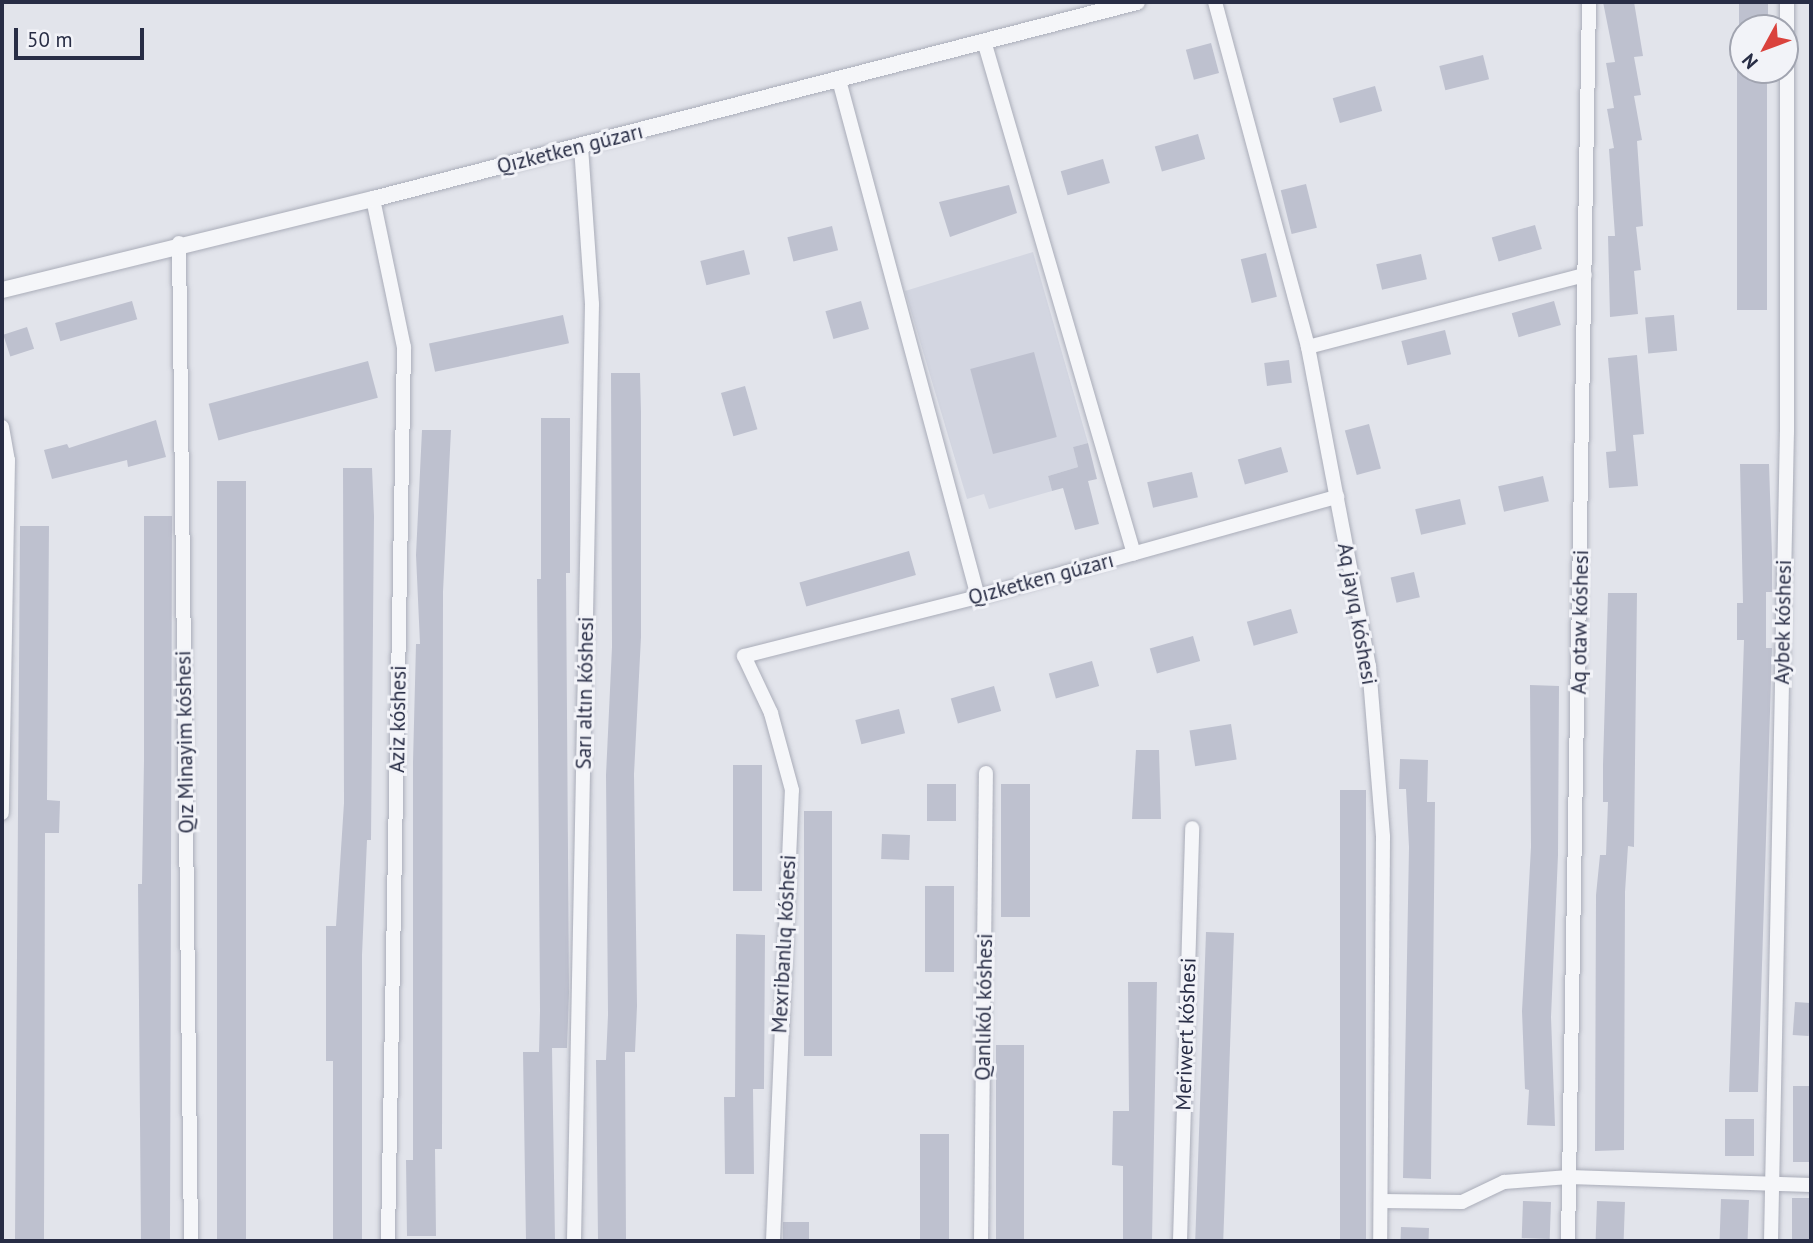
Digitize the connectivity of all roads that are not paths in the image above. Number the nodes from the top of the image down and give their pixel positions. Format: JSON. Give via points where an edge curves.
{"nodes":[{"id":1,"x":1137,"y":2,"type":"edge"},
{"id":2,"x":1215,"y":2,"type":"edge"},
{"id":3,"x":1589,"y":2,"type":"edge"},
{"id":4,"x":1787,"y":2,"type":"edge"},
{"id":5,"x":984,"y":41,"type":"junction"},
{"id":6,"x":839,"y":80,"type":"junction"},
{"id":7,"x":581,"y":146,"type":"junction"},
{"id":8,"x":373,"y":199,"type":"junction"},
{"id":9,"x":180,"y":243,"type":"junction"},
{"id":10,"x":1585,"y":275,"type":"junction"},
{"id":11,"x":2,"y":290,"type":"edge"},
{"id":12,"x":1308,"y":347,"type":"junction"},
{"id":13,"x":2,"y":427,"type":"edge"},
{"id":14,"x":1337,"y":497,"type":"junction"},
{"id":15,"x":1134,"y":554,"type":"junction"},
{"id":16,"x":978,"y":597,"type":"junction"},
{"id":17,"x":744,"y":656,"type":"joint"},
{"id":18,"x":986,"y":774,"type":"dead end"},
{"id":19,"x":2,"y":813,"type":"edge"},
{"id":20,"x":1192,"y":828,"type":"dead end"},
{"id":21,"x":1569,"y":1177,"type":"junction"},
{"id":22,"x":1811,"y":1185,"type":"edge"},
{"id":23,"x":1772,"y":1186,"type":"junction"},
{"id":24,"x":1381,"y":1200,"type":"junction"},
{"id":25,"x":191,"y":1241,"type":"edge"},
{"id":26,"x":388,"y":1241,"type":"edge"},
{"id":27,"x":573,"y":1241,"type":"edge"},
{"id":28,"x":773,"y":1241,"type":"edge"},
{"id":29,"x":981,"y":1241,"type":"edge"},
{"id":30,"x":1180,"y":1241,"type":"edge"},
{"id":31,"x":1380,"y":1241,"type":"edge"},
{"id":32,"x":1568,"y":1241,"type":"edge"},
{"id":33,"x":1771,"y":1241,"type":"edge"}],
"edges":[{"from":1,"to":5,"type":"street","name":"Qızketken gúzarı"},
{"from":2,"to":12,"type":"street","name":"Aq jayıq kóshesi"},
{"from":3,"to":10,"type":"street","name":"Aq otaw kóshesi"},
{"from":4,"to":23,"type":"street","name":"Aybek kóshesi","via":[[1787,432]]},
{"from":5,"to":6,"type":"street","name":"Qızketken gúzarı"},
{"from":5,"to":15,"type":"street"},
{"from":6,"to":7,"type":"street","name":"Qızketken gúzarı"},
{"from":6,"to":16,"type":"street"},
{"from":7,"to":8,"type":"street","name":"Qızketken gúzarı"},
{"from":7,"to":27,"type":"street","name":"Sarı altın kóshesi","via":[[592,304]]},
{"from":8,"to":9,"type":"street","name":"Qızketken gúzarı"},
{"from":8,"to":26,"type":"street","name":"Aziz kóshesi","via":[[404,347]]},
{"from":9,"to":11,"type":"street","name":"Qızketken gúzarı"},
{"from":9,"to":25,"type":"street","name":"Qız Minayim kóshesi"},
{"from":10,"to":12,"type":"street"},
{"from":10,"to":21,"type":"street","name":"Aq otaw kóshesi"},
{"from":12,"to":14,"type":"street","name":"Aq jayıq kóshesi"},
{"from":13,"to":19,"type":"street","via":[[8,460]]},
{"from":14,"to":15,"type":"street","name":"Qızketken gúzarı"},
{"from":14,"to":24,"type":"street","name":"Aq jayıq kóshesi","via":[[1368,666],[1383,837]]},
{"from":15,"to":16,"type":"street","name":"Qızketken gúzarı"},
{"from":16,"to":17,"type":"street","name":"Qızketken gúzarı"},
{"from":17,"to":28,"type":"street","name":"Mexribanlıq kóshesi","via":[[771,713],[792,790]]},
{"from":18,"to":29,"type":"street","name":"Qanlıkól kóshesi"},
{"from":20,"to":30,"type":"street","name":"Meriwert kóshesi"},
{"from":21,"to":23,"type":"street"},
{"from":21,"to":24,"type":"street","via":[[1504,1182],[1462,1202]]},
{"from":21,"to":32,"type":"street","name":"Aq otaw kóshesi"},
{"from":22,"to":23,"type":"street"},
{"from":23,"to":33,"type":"street","name":"Aybek kóshesi"},
{"from":24,"to":31,"type":"street","name":"Aq jayıq kóshesi"}]}
